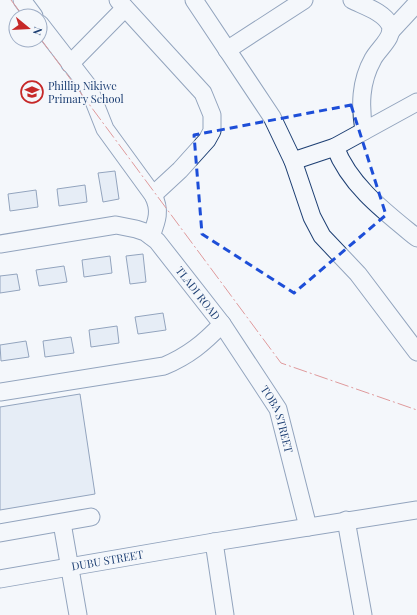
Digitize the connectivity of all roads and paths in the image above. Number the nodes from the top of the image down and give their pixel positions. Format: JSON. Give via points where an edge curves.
{"nodes":[{"id":1,"x":194,"y":0,"type":"edge"},
{"id":2,"x":304,"y":0,"type":"edge"},
{"id":3,"x":362,"y":2,"type":"edge"},
{"id":4,"x":122,"y":4,"type":"edge"},
{"id":5,"x":414,"y":13,"type":"edge"},
{"id":6,"x":391,"y":31,"type":"junction"},
{"id":7,"x":48,"y":35,"type":"edge"},
{"id":8,"x":227,"y":50,"type":"junction"},
{"id":9,"x":70,"y":64,"type":"junction"},
{"id":10,"x":417,"y":102,"type":"edge"},
{"id":11,"x":364,"y":131,"type":"junction"},
{"id":12,"x":334,"y":147,"type":"junction"},
{"id":13,"x":293,"y":161,"type":"junction"},
{"id":14,"x":154,"y":194,"type":"junction"},
{"id":15,"x":151,"y":236,"type":"junction"},
{"id":16,"x":417,"y":238,"type":"edge"},
{"id":17,"x":0,"y":244,"type":"edge"},
{"id":18,"x":222,"y":324,"type":"junction"},
{"id":19,"x":417,"y":352,"type":"edge"},
{"id":20,"x":0,"y":392,"type":"edge"},
{"id":21,"x":417,"y":510,"type":"edge"},
{"id":22,"x":91,"y":517,"type":"dead end"},
{"id":23,"x":346,"y":520,"type":"junction"},
{"id":24,"x":62,"y":523,"type":"junction"},
{"id":25,"x":308,"y":527,"type":"junction"},
{"id":26,"x":0,"y":532,"type":"edge"},
{"id":27,"x":214,"y":542,"type":"junction"},
{"id":28,"x":69,"y":567,"type":"junction"},
{"id":29,"x":0,"y":579,"type":"edge"},
{"id":30,"x":78,"y":615,"type":"edge"},
{"id":31,"x":225,"y":615,"type":"edge"},
{"id":32,"x":363,"y":615,"type":"edge"}],
"edges":[{"from":1,"to":8,"type":"street"},
{"from":2,"to":8,"type":"street"},
{"from":3,"to":6,"type":"street","via":[[386,19]]},
{"from":4,"to":9,"type":"street"},
{"from":4,"to":14,"type":"street","via":[[203,93],[212,116],[212,131],[207,140]]},
{"from":5,"to":6,"type":"street"},
{"from":6,"to":11,"type":"street","via":[[373,58],[365,79],[361,96]]},
{"from":7,"to":9,"type":"street"},
{"from":8,"to":13,"type":"street","via":[[272,117]]},
{"from":9,"to":14,"type":"street","via":[[88,86],[105,129]]},
{"from":10,"to":11,"type":"street"},
{"from":11,"to":12,"type":"street"},
{"from":12,"to":13,"type":"street"},
{"from":12,"to":16,"type":"street","via":[[340,161],[371,200]]},
{"from":13,"to":19,"type":"street","via":[[312,217],[322,236],[358,274]]},
{"from":14,"to":15,"type":"street","via":[[159,216]]},
{"from":15,"to":17,"type":"street","name":"TLADI ROAD","via":[[136,229],[108,226]]},
{"from":15,"to":18,"type":"street","name":"TLADI ROAD"},
{"from":18,"to":20,"type":"street","name":"TLADI ROAD","via":[[198,348],[164,366]]},
{"from":18,"to":25,"type":"street","name":"TOBA STREET","via":[[278,409]]},
{"from":21,"to":23,"type":"street","name":"DUBU STREET"},
{"from":22,"to":24,"type":"street"},
{"from":23,"to":25,"type":"street","name":"DUBU STREET"},
{"from":23,"to":32,"type":"street"},
{"from":24,"to":26,"type":"street"},
{"from":24,"to":28,"type":"street"},
{"from":25,"to":27,"type":"street","name":"DUBU STREET"},
{"from":27,"to":28,"type":"street","name":"DUBU STREET"},
{"from":27,"to":31,"type":"street"},
{"from":28,"to":29,"type":"street","name":"DUBU STREET"},
{"from":28,"to":30,"type":"street"}]}
